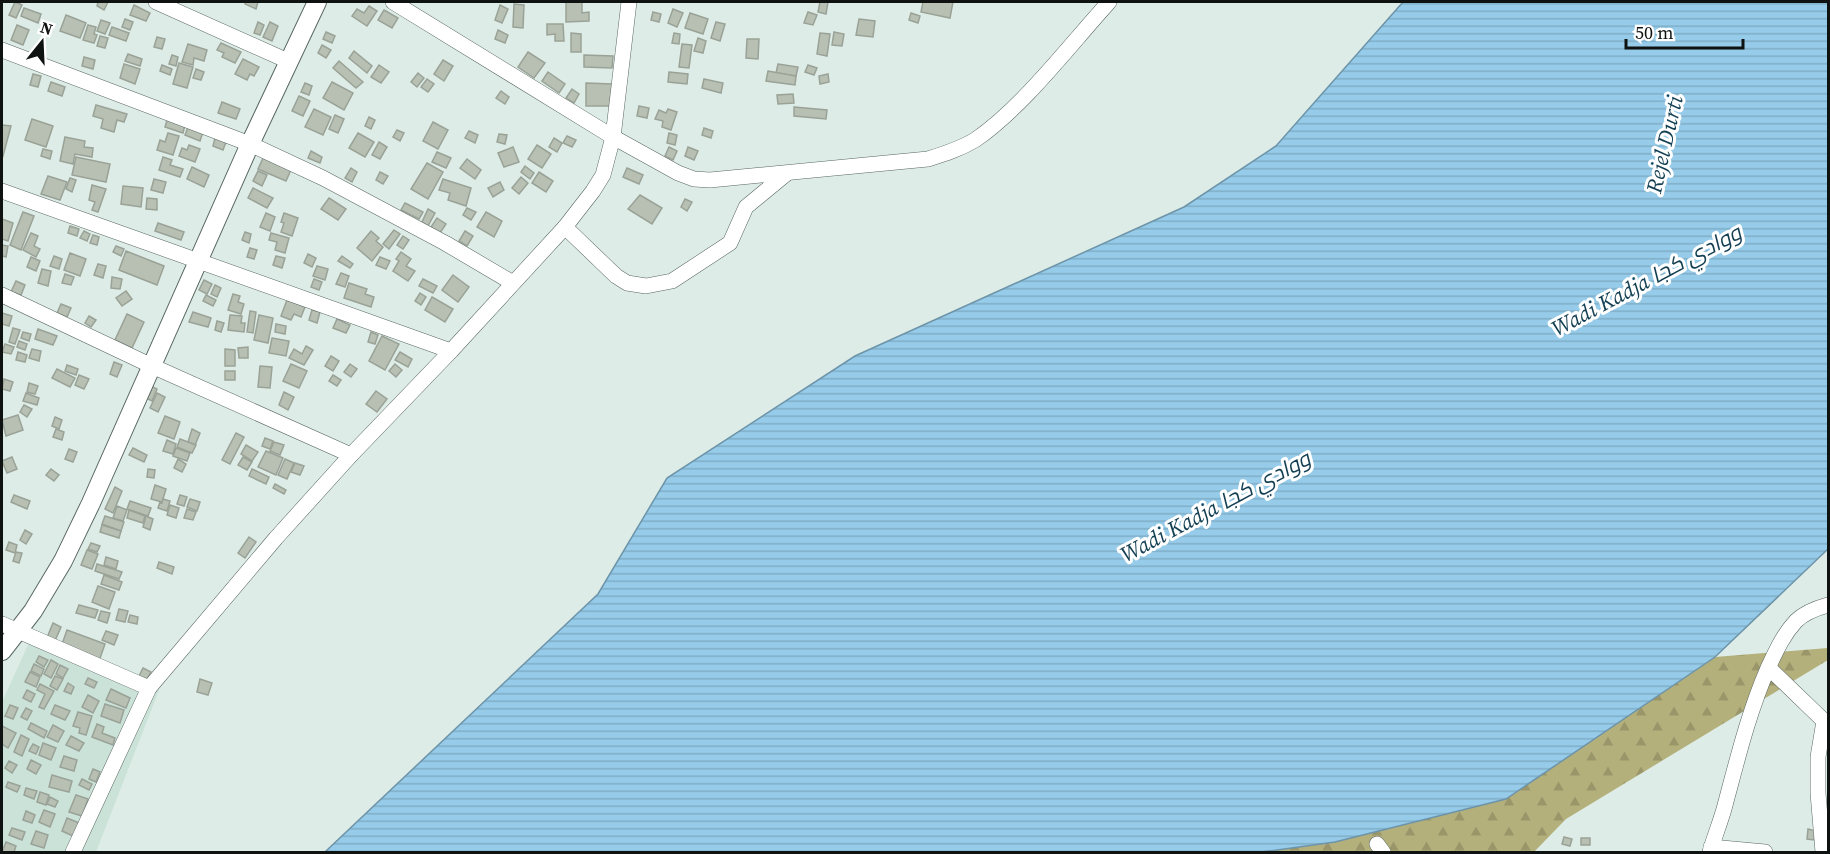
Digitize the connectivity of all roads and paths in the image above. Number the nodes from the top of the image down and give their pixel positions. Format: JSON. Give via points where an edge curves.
{"nodes":[{"id":1,"x":156,"y":2,"type":"edge"},
{"id":2,"x":316,"y":2,"type":"edge"},
{"id":3,"x":393,"y":2,"type":"edge"},
{"id":4,"x":629,"y":2,"type":"edge"},
{"id":5,"x":1109,"y":2,"type":"edge"},
{"id":6,"x":2,"y":50,"type":"edge"},
{"id":7,"x":288,"y":61,"type":"junction"},
{"id":8,"x":613,"y":137,"type":"junction"},
{"id":9,"x":250,"y":144,"type":"junction"},
{"id":10,"x":786,"y":174,"type":"junction"},
{"id":11,"x":2,"y":191,"type":"edge"},
{"id":12,"x":565,"y":227,"type":"junction"},
{"id":13,"x":198,"y":260,"type":"junction"},
{"id":14,"x":513,"y":283,"type":"junction"},
{"id":15,"x":2,"y":295,"type":"edge"},
{"id":16,"x":451,"y":351,"type":"junction"},
{"id":17,"x":152,"y":366,"type":"junction"},
{"id":18,"x":351,"y":455,"type":"junction"},
{"id":19,"x":1828,"y":604,"type":"edge"},
{"id":20,"x":9,"y":627,"type":"edge"},
{"id":21,"x":2,"y":651,"type":"edge"},
{"id":22,"x":1769,"y":668,"type":"junction"},
{"id":23,"x":149,"y":687,"type":"junction"},
{"id":24,"x":1826,"y":722,"type":"edge"},
{"id":25,"x":1711,"y":850,"type":"edge"},
{"id":26,"x":73,"y":852,"type":"edge"},
{"id":27,"x":1765,"y":852,"type":"edge"},
{"id":28,"x":1823,"y":852,"type":"edge"}],
"edges":[{"from":1,"to":7,"type":"street"},
{"from":2,"to":7,"type":"street"},
{"from":3,"to":8,"type":"street"},
{"from":4,"to":8,"type":"street"},
{"from":5,"to":10,"type":"street","via":[[1018,103],[975,140],[928,159]]},
{"from":6,"to":9,"type":"street"},
{"from":7,"to":9,"type":"street"},
{"from":8,"to":10,"type":"street","via":[[694,179]]},
{"from":8,"to":12,"type":"street","via":[[603,176]]},
{"from":9,"to":13,"type":"street"},
{"from":9,"to":14,"type":"street","via":[[323,178]]},
{"from":10,"to":12,"type":"street","via":[[746,207],[730,243],[672,281],[646,286],[627,283]]},
{"from":11,"to":13,"type":"street"},
{"from":12,"to":14,"type":"street"},
{"from":13,"to":16,"type":"street"},
{"from":13,"to":17,"type":"street"},
{"from":14,"to":16,"type":"street"},
{"from":15,"to":17,"type":"street"},
{"from":16,"to":18,"type":"street"},
{"from":17,"to":18,"type":"street"},
{"from":17,"to":20,"type":"street","via":[[63,561],[33,611]]},
{"from":18,"to":23,"type":"street"},
{"from":19,"to":22,"type":"street","via":[[1797,620],[1783,638]]},
{"from":20,"to":21,"type":"street"},
{"from":20,"to":23,"type":"street"},
{"from":22,"to":24,"type":"street"},
{"from":22,"to":25,"type":"street","via":[[1742,739]]},
{"from":23,"to":26,"type":"street"},
{"from":24,"to":28,"type":"street","via":[[1818,758]]},
{"from":25,"to":27,"type":"street"}]}
